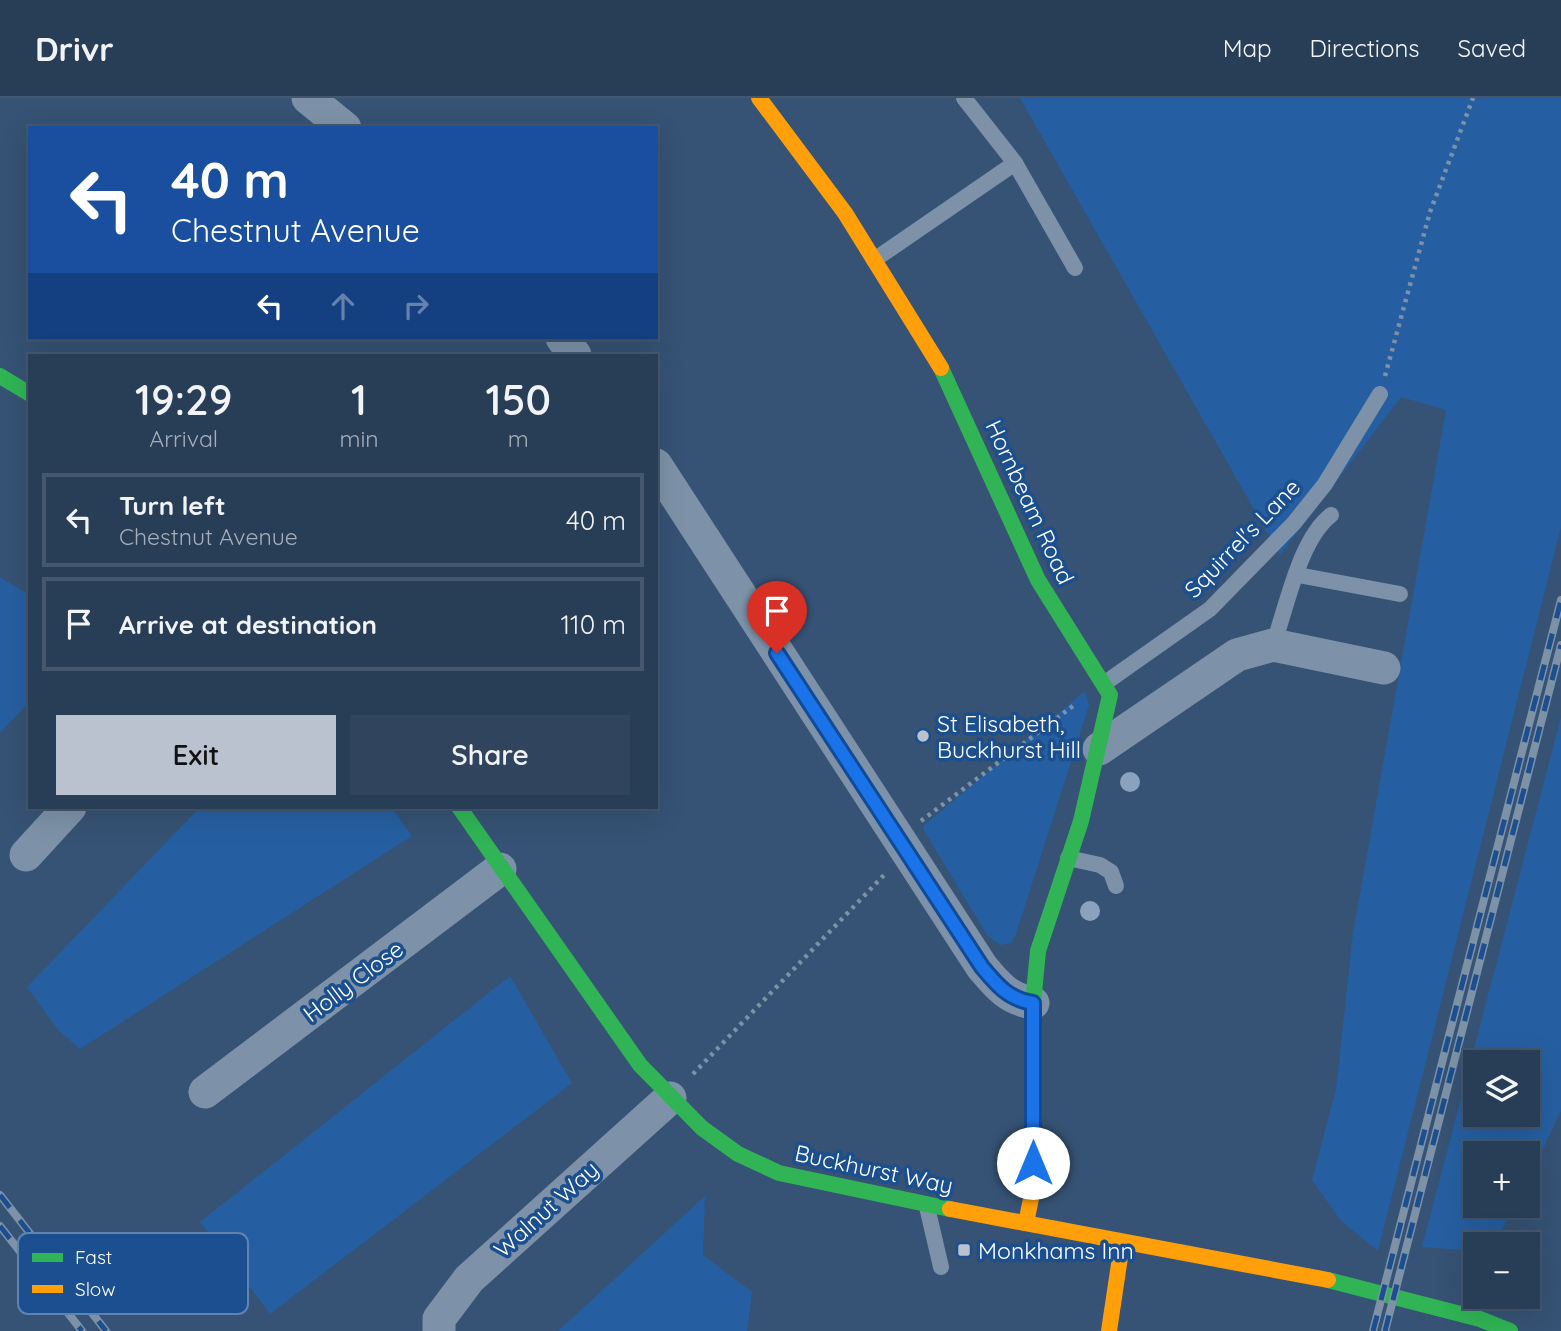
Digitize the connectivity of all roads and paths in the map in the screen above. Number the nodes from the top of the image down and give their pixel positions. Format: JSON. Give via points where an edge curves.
{"nodes":[{"id":1,"x":308,"y":98,"type":"edge"},
{"id":2,"x":759,"y":98,"type":"edge"},
{"id":3,"x":964,"y":98,"type":"edge"},
{"id":4,"x":1473,"y":98,"type":"edge"},
{"id":5,"x":343,"y":126,"type":"edge"},
{"id":6,"x":1014,"y":163,"type":"junction"},
{"id":7,"x":874,"y":261,"type":"junction"},
{"id":8,"x":1075,"y":268,"type":"dead end"},
{"id":9,"x":564,"y":340,"type":"edge"},
{"id":10,"x":574,"y":354,"type":"edge"},
{"id":11,"x":0,"y":376,"type":"edge"},
{"id":12,"x":28,"y":393,"type":"edge"},
{"id":13,"x":1380,"y":394,"type":"joint"},
{"id":14,"x":658,"y":468,"type":"edge"},
{"id":15,"x":1331,"y":516,"type":"dead end"},
{"id":16,"x":1298,"y":575,"type":"junction"},
{"id":17,"x":1399,"y":594,"type":"dead end"},
{"id":18,"x":1273,"y":645,"type":"junction"},
{"id":19,"x":1384,"y":668,"type":"dead end"},
{"id":20,"x":1105,"y":683,"type":"junction"},
{"id":21,"x":1099,"y":749,"type":"junction"},
{"id":22,"x":68,"y":809,"type":"edge"},
{"id":23,"x":460,"y":809,"type":"edge"},
{"id":24,"x":908,"y":850,"type":"junction"},
{"id":25,"x":26,"y":855,"type":"dead end"},
{"id":26,"x":1068,"y":858,"type":"junction"},
{"id":27,"x":500,"y":869,"type":"junction"},
{"id":28,"x":1116,"y":886,"type":"dead end"},
{"id":29,"x":1033,"y":1003,"type":"junction"},
{"id":30,"x":205,"y":1092,"type":"dead end"},
{"id":31,"x":670,"y":1098,"type":"junction"},
{"id":32,"x":927,"y":1205,"type":"junction"},
{"id":33,"x":1026,"y":1223,"type":"junction"},
{"id":34,"x":1122,"y":1244,"type":"junction"},
{"id":35,"x":941,"y":1268,"type":"dead end"},
{"id":36,"x":439,"y":1331,"type":"edge"},
{"id":37,"x":1110,"y":1331,"type":"edge"},
{"id":38,"x":1510,"y":1331,"type":"edge"}],
"edges":[{"from":1,"to":5,"type":"street"},
{"from":2,"to":7,"type":"street","name":"Hornbeam Road","via":[[845,213]]},
{"from":3,"to":6,"type":"lane"},
{"from":4,"to":13,"type":"path","via":[[1430,212]]},
{"from":6,"to":7,"type":"lane"},
{"from":6,"to":8,"type":"lane"},
{"from":7,"to":20,"type":"street","name":"Hornbeam Road","via":[[946,377],[1038,580]]},
{"from":9,"to":10,"type":"street"},
{"from":11,"to":12,"type":"street"},
{"from":13,"to":20,"type":"lane","name":"Squirrel's Lane","via":[[1325,484],[1294,523],[1210,609]]},
{"from":14,"to":24,"type":"street"},
{"from":15,"to":16,"type":"lane","via":[[1318,526]]},
{"from":16,"to":17,"type":"lane"},
{"from":16,"to":18,"type":"lane"},
{"from":18,"to":19,"type":"street"},
{"from":18,"to":21,"type":"street","via":[[1237,655]]},
{"from":20,"to":21,"type":"street","via":[[1110,695]]},
{"from":20,"to":24,"type":"path","via":[[916,825]]},
{"from":21,"to":26,"type":"street"},
{"from":22,"to":25,"type":"street"},
{"from":23,"to":27,"type":"street","name":"Buckhurst Way"},
{"from":24,"to":29,"type":"street","via":[[982,967],[1002,990]]},
{"from":24,"to":31,"type":"path"},
{"from":26,"to":28,"type":"lane","via":[[1100,865],[1111,872]]},
{"from":26,"to":29,"type":"street","via":[[1038,951]]},
{"from":27,"to":30,"type":"street","name":"Holly Close"},
{"from":27,"to":31,"type":"street","name":"Buckhurst Way","via":[[640,1065]]},
{"from":29,"to":33,"type":"street","via":[[1033,1189]]},
{"from":31,"to":32,"type":"street","name":"Buckhurst Way","via":[[738,1154],[779,1173]]},
{"from":31,"to":36,"type":"street","name":"Walnut Way","via":[[468,1279],[439,1319]]},
{"from":32,"to":33,"type":"street","name":"Buckhurst Way"},
{"from":32,"to":35,"type":"lane"},
{"from":33,"to":34,"type":"street","name":"Buckhurst Way"},
{"from":34,"to":37,"type":"street"},
{"from":34,"to":38,"type":"street","name":"Buckhurst Way","via":[[1324,1279]]}]}
